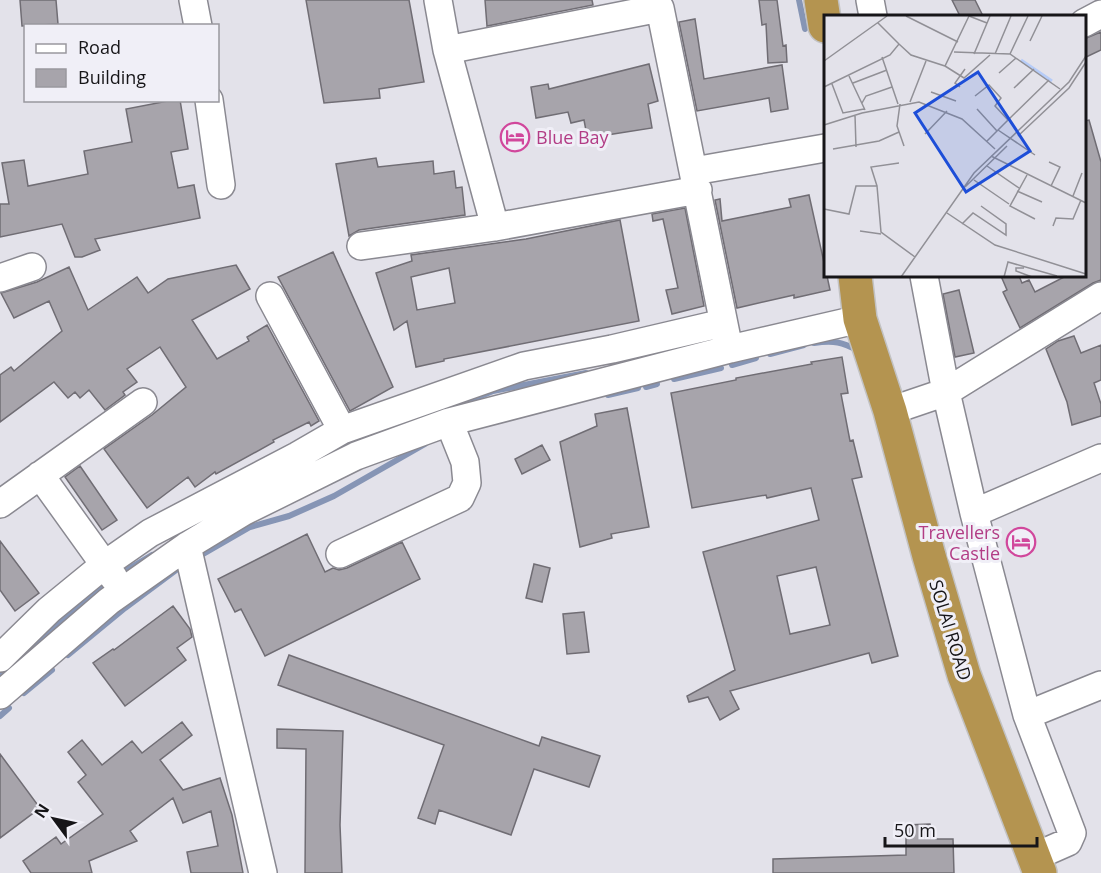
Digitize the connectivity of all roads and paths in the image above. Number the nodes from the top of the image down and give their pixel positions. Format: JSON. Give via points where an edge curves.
{"nodes":[{"id":1,"x":194,"y":0,"type":"edge"},
{"id":2,"x":438,"y":0,"type":"edge"},
{"id":3,"x":821,"y":0,"type":"edge"},
{"id":4,"x":870,"y":0,"type":"edge"},
{"id":5,"x":659,"y":4,"type":"edge"},
{"id":6,"x":1101,"y":14,"type":"edge"},
{"id":7,"x":873,"y":15,"type":"edge"},
{"id":8,"x":824,"y":20,"type":"edge"},
{"id":9,"x":1086,"y":22,"type":"edge"},
{"id":10,"x":198,"y":24,"type":"edge"},
{"id":11,"x":447,"y":50,"type":"junction"},
{"id":12,"x":209,"y":102,"type":"edge"},
{"id":13,"x":824,"y":148,"type":"edge"},
{"id":14,"x":696,"y":181,"type":"junction"},
{"id":15,"x":221,"y":185,"type":"dead end"},
{"id":16,"x":495,"y":227,"type":"junction"},
{"id":17,"x":361,"y":246,"type":"dead end"},
{"id":18,"x":32,"y":267,"type":"dead end"},
{"id":19,"x":0,"y":278,"type":"edge"},
{"id":20,"x":855,"y":278,"type":"edge"},
{"id":21,"x":924,"y":278,"type":"edge"},
{"id":22,"x":270,"y":296,"type":"dead end"},
{"id":23,"x":1101,"y":296,"type":"edge"},
{"id":24,"x":860,"y":319,"type":"junction"},
{"id":25,"x":723,"y":323,"type":"junction"},
{"id":26,"x":730,"y":349,"type":"junction"},
{"id":27,"x":946,"y":392,"type":"junction"},
{"id":28,"x":143,"y":402,"type":"dead end"},
{"id":29,"x":890,"y":411,"type":"junction"},
{"id":30,"x":449,"y":422,"type":"junction"},
{"id":31,"x":342,"y":430,"type":"junction"},
{"id":32,"x":1101,"y":458,"type":"edge"},
{"id":33,"x":40,"y":475,"type":"junction"},
{"id":34,"x":0,"y":504,"type":"edge"},
{"id":35,"x":974,"y":513,"type":"junction"},
{"id":36,"x":187,"y":546,"type":"junction"},
{"id":37,"x":340,"y":554,"type":"dead end"},
{"id":38,"x":104,"y":566,"type":"junction"},
{"id":39,"x":123,"y":590,"type":"junction"},
{"id":40,"x":0,"y":658,"type":"edge"},
{"id":41,"x":1101,"y":685,"type":"edge"},
{"id":42,"x":0,"y":695,"type":"edge"},
{"id":43,"x":1028,"y":715,"type":"junction"},
{"id":44,"x":1037,"y":865,"type":"edge"},
{"id":45,"x":263,"y":873,"type":"edge"}],
"edges":[{"from":1,"to":10,"type":"street"},
{"from":2,"to":11,"type":"street"},
{"from":3,"to":8,"type":"highway"},
{"from":4,"to":7,"type":"street"},
{"from":5,"to":11,"type":"street"},
{"from":5,"to":14,"type":"street"},
{"from":6,"to":9,"type":"street"},
{"from":11,"to":16,"type":"street"},
{"from":12,"to":15,"type":"street"},
{"from":13,"to":14,"type":"street"},
{"from":14,"to":16,"type":"street"},
{"from":14,"to":25,"type":"street"},
{"from":16,"to":17,"type":"street"},
{"from":18,"to":19,"type":"street"},
{"from":20,"to":24,"type":"highway","name":"SOLAI ROAD"},
{"from":21,"to":27,"type":"street"},
{"from":22,"to":31,"type":"street"},
{"from":23,"to":27,"type":"street"},
{"from":24,"to":26,"type":"street"},
{"from":24,"to":29,"type":"highway","name":"SOLAI ROAD"},
{"from":25,"to":26,"type":"street"},
{"from":25,"to":31,"type":"street","via":[[524,366]]},
{"from":26,"to":30,"type":"street"},
{"from":27,"to":29,"type":"street"},
{"from":27,"to":35,"type":"street"},
{"from":28,"to":33,"type":"street"},
{"from":29,"to":44,"type":"highway","name":"SOLAI ROAD","via":[[964,675]]},
{"from":30,"to":36,"type":"street","via":[[356,456],[243,512]]},
{"from":30,"to":37,"type":"street","via":[[465,462],[466,483],[460,498]]},
{"from":31,"to":38,"type":"street","via":[[150,533]]},
{"from":32,"to":35,"type":"street"},
{"from":33,"to":34,"type":"street"},
{"from":33,"to":38,"type":"street"},
{"from":35,"to":43,"type":"street"},
{"from":36,"to":39,"type":"street"},
{"from":36,"to":45,"type":"street"},
{"from":38,"to":39,"type":"street"},
{"from":38,"to":40,"type":"street","via":[[49,610]]},
{"from":39,"to":42,"type":"street"},
{"from":41,"to":43,"type":"street"},
{"from":43,"to":44,"type":"street","via":[[1072,833],[1068,842]]}]}
